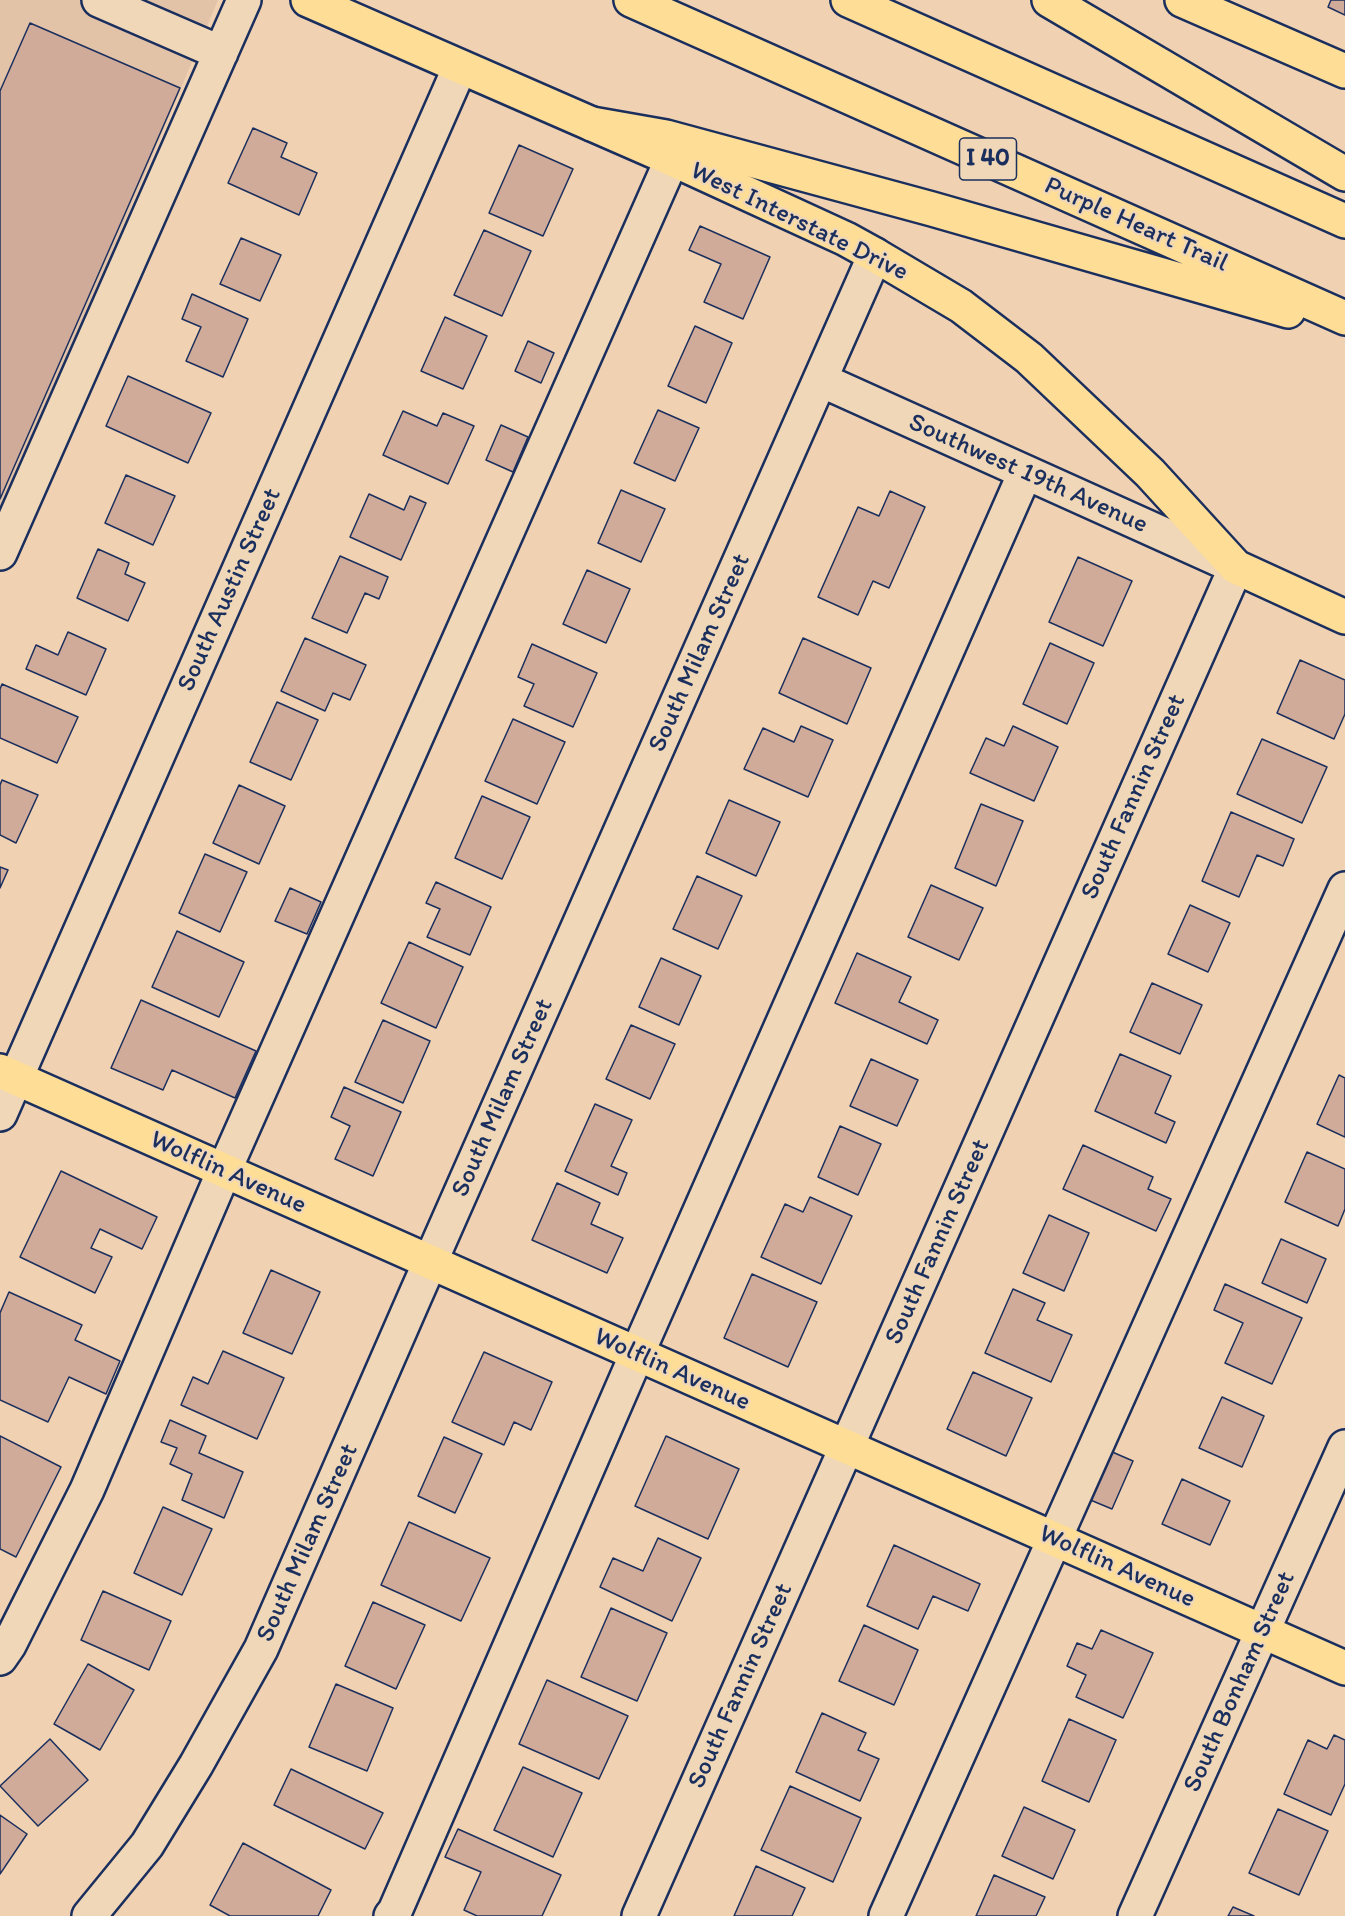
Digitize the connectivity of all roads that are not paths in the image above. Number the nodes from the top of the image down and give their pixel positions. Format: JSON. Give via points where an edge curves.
{"nodes":[{"id":1,"x":99,"y":0,"type":"edge"},
{"id":2,"x":244,"y":0,"type":"edge"},
{"id":3,"x":308,"y":0,"type":"edge"},
{"id":4,"x":631,"y":0,"type":"edge"},
{"id":5,"x":848,"y":0,"type":"edge"},
{"id":6,"x":1049,"y":0,"type":"edge"},
{"id":7,"x":1182,"y":0,"type":"edge"},
{"id":8,"x":221,"y":53,"type":"junction"},
{"id":9,"x":460,"y":67,"type":"junction"},
{"id":10,"x":1345,"y":71,"type":"edge"},
{"id":11,"x":592,"y":124,"type":"junction"},
{"id":12,"x":672,"y":159,"type":"junction"},
{"id":13,"x":1345,"y":174,"type":"edge"},
{"id":14,"x":1345,"y":221,"type":"edge"},
{"id":15,"x":875,"y":255,"type":"junction"},
{"id":16,"x":1345,"y":318,"type":"edge"},
{"id":17,"x":1345,"y":327,"type":"edge"},
{"id":18,"x":821,"y":380,"type":"junction"},
{"id":19,"x":1025,"y":473,"type":"junction"},
{"id":20,"x":0,"y":553,"type":"edge"},
{"id":21,"x":1236,"y":567,"type":"junction"},
{"id":22,"x":1345,"y":617,"type":"edge"},
{"id":23,"x":1345,"y":889,"type":"edge"},
{"id":24,"x":8,"y":1075,"type":"edge"},
{"id":25,"x":0,"y":1114,"type":"edge"},
{"id":26,"x":224,"y":1171,"type":"junction"},
{"id":27,"x":430,"y":1262,"type":"junction"},
{"id":28,"x":637,"y":1354,"type":"junction"},
{"id":29,"x":846,"y":1447,"type":"junction"},
{"id":30,"x":1345,"y":1447,"type":"edge"},
{"id":31,"x":1055,"y":1539,"type":"junction"},
{"id":32,"x":1262,"y":1632,"type":"junction"},
{"id":33,"x":0,"y":1658,"type":"edge"},
{"id":34,"x":1345,"y":1668,"type":"edge"},
{"id":35,"x":89,"y":1916,"type":"edge"},
{"id":36,"x":391,"y":1916,"type":"edge"},
{"id":37,"x":639,"y":1916,"type":"edge"},
{"id":38,"x":886,"y":1916,"type":"edge"},
{"id":39,"x":1135,"y":1916,"type":"edge"}],
"edges":[{"from":1,"to":8,"type":"street"},
{"from":2,"to":8,"type":"street"},
{"from":3,"to":9,"type":"main road","name":"West Interstate Drive"},
{"from":4,"to":16,"type":"main road","name":"Purple Heart Trail","number":"I 40"},
{"from":5,"to":14,"type":"main road"},
{"from":6,"to":13,"type":"main road"},
{"from":7,"to":10,"type":"main road"},
{"from":8,"to":20,"type":"street"},
{"from":9,"to":11,"type":"main road","name":"West Interstate Drive"},
{"from":9,"to":24,"type":"street","name":"South Austin Street"},
{"from":11,"to":12,"type":"main road","name":"West Interstate Drive"},
{"from":11,"to":17,"type":"main road","via":[[666,137]]},
{"from":12,"to":15,"type":"main road","name":"West Interstate Drive"},
{"from":12,"to":26,"type":"street"},
{"from":15,"to":18,"type":"street","name":"South Milam Street"},
{"from":15,"to":21,"type":"main road","name":"West Interstate Drive","via":[[961,306],[1029,358],[1150,473]]},
{"from":18,"to":19,"type":"street","name":"Southwest 19th Avenue"},
{"from":18,"to":27,"type":"street","name":"South Milam Street"},
{"from":19,"to":21,"type":"street","name":"Southwest 19th Avenue"},
{"from":19,"to":28,"type":"street"},
{"from":21,"to":22,"type":"main road","name":"West Interstate Drive"},
{"from":21,"to":29,"type":"street","name":"South Fannin Street"},
{"from":23,"to":31,"type":"street"},
{"from":24,"to":25,"type":"street","name":"South Austin Street"},
{"from":24,"to":26,"type":"main road","name":"Wolflin Avenue"},
{"from":26,"to":27,"type":"main road","name":"Wolflin Avenue"},
{"from":26,"to":33,"type":"street","via":[[87,1490]]},
{"from":27,"to":28,"type":"main road","name":"Wolflin Avenue"},
{"from":27,"to":35,"type":"street","name":"South Milam Street","via":[[261,1649],[147,1845]]},
{"from":28,"to":29,"type":"main road","name":"Wolflin Avenue"},
{"from":28,"to":36,"type":"street"},
{"from":29,"to":31,"type":"main road","name":"Wolflin Avenue"},
{"from":29,"to":37,"type":"street","name":"South Fannin Street"},
{"from":30,"to":32,"type":"street","name":"South Bonham Street"},
{"from":31,"to":32,"type":"main road","name":"Wolflin Avenue"},
{"from":31,"to":38,"type":"street"},
{"from":32,"to":34,"type":"main road","name":"Wolflin Avenue"},
{"from":32,"to":39,"type":"street","name":"South Bonham Street"}]}
